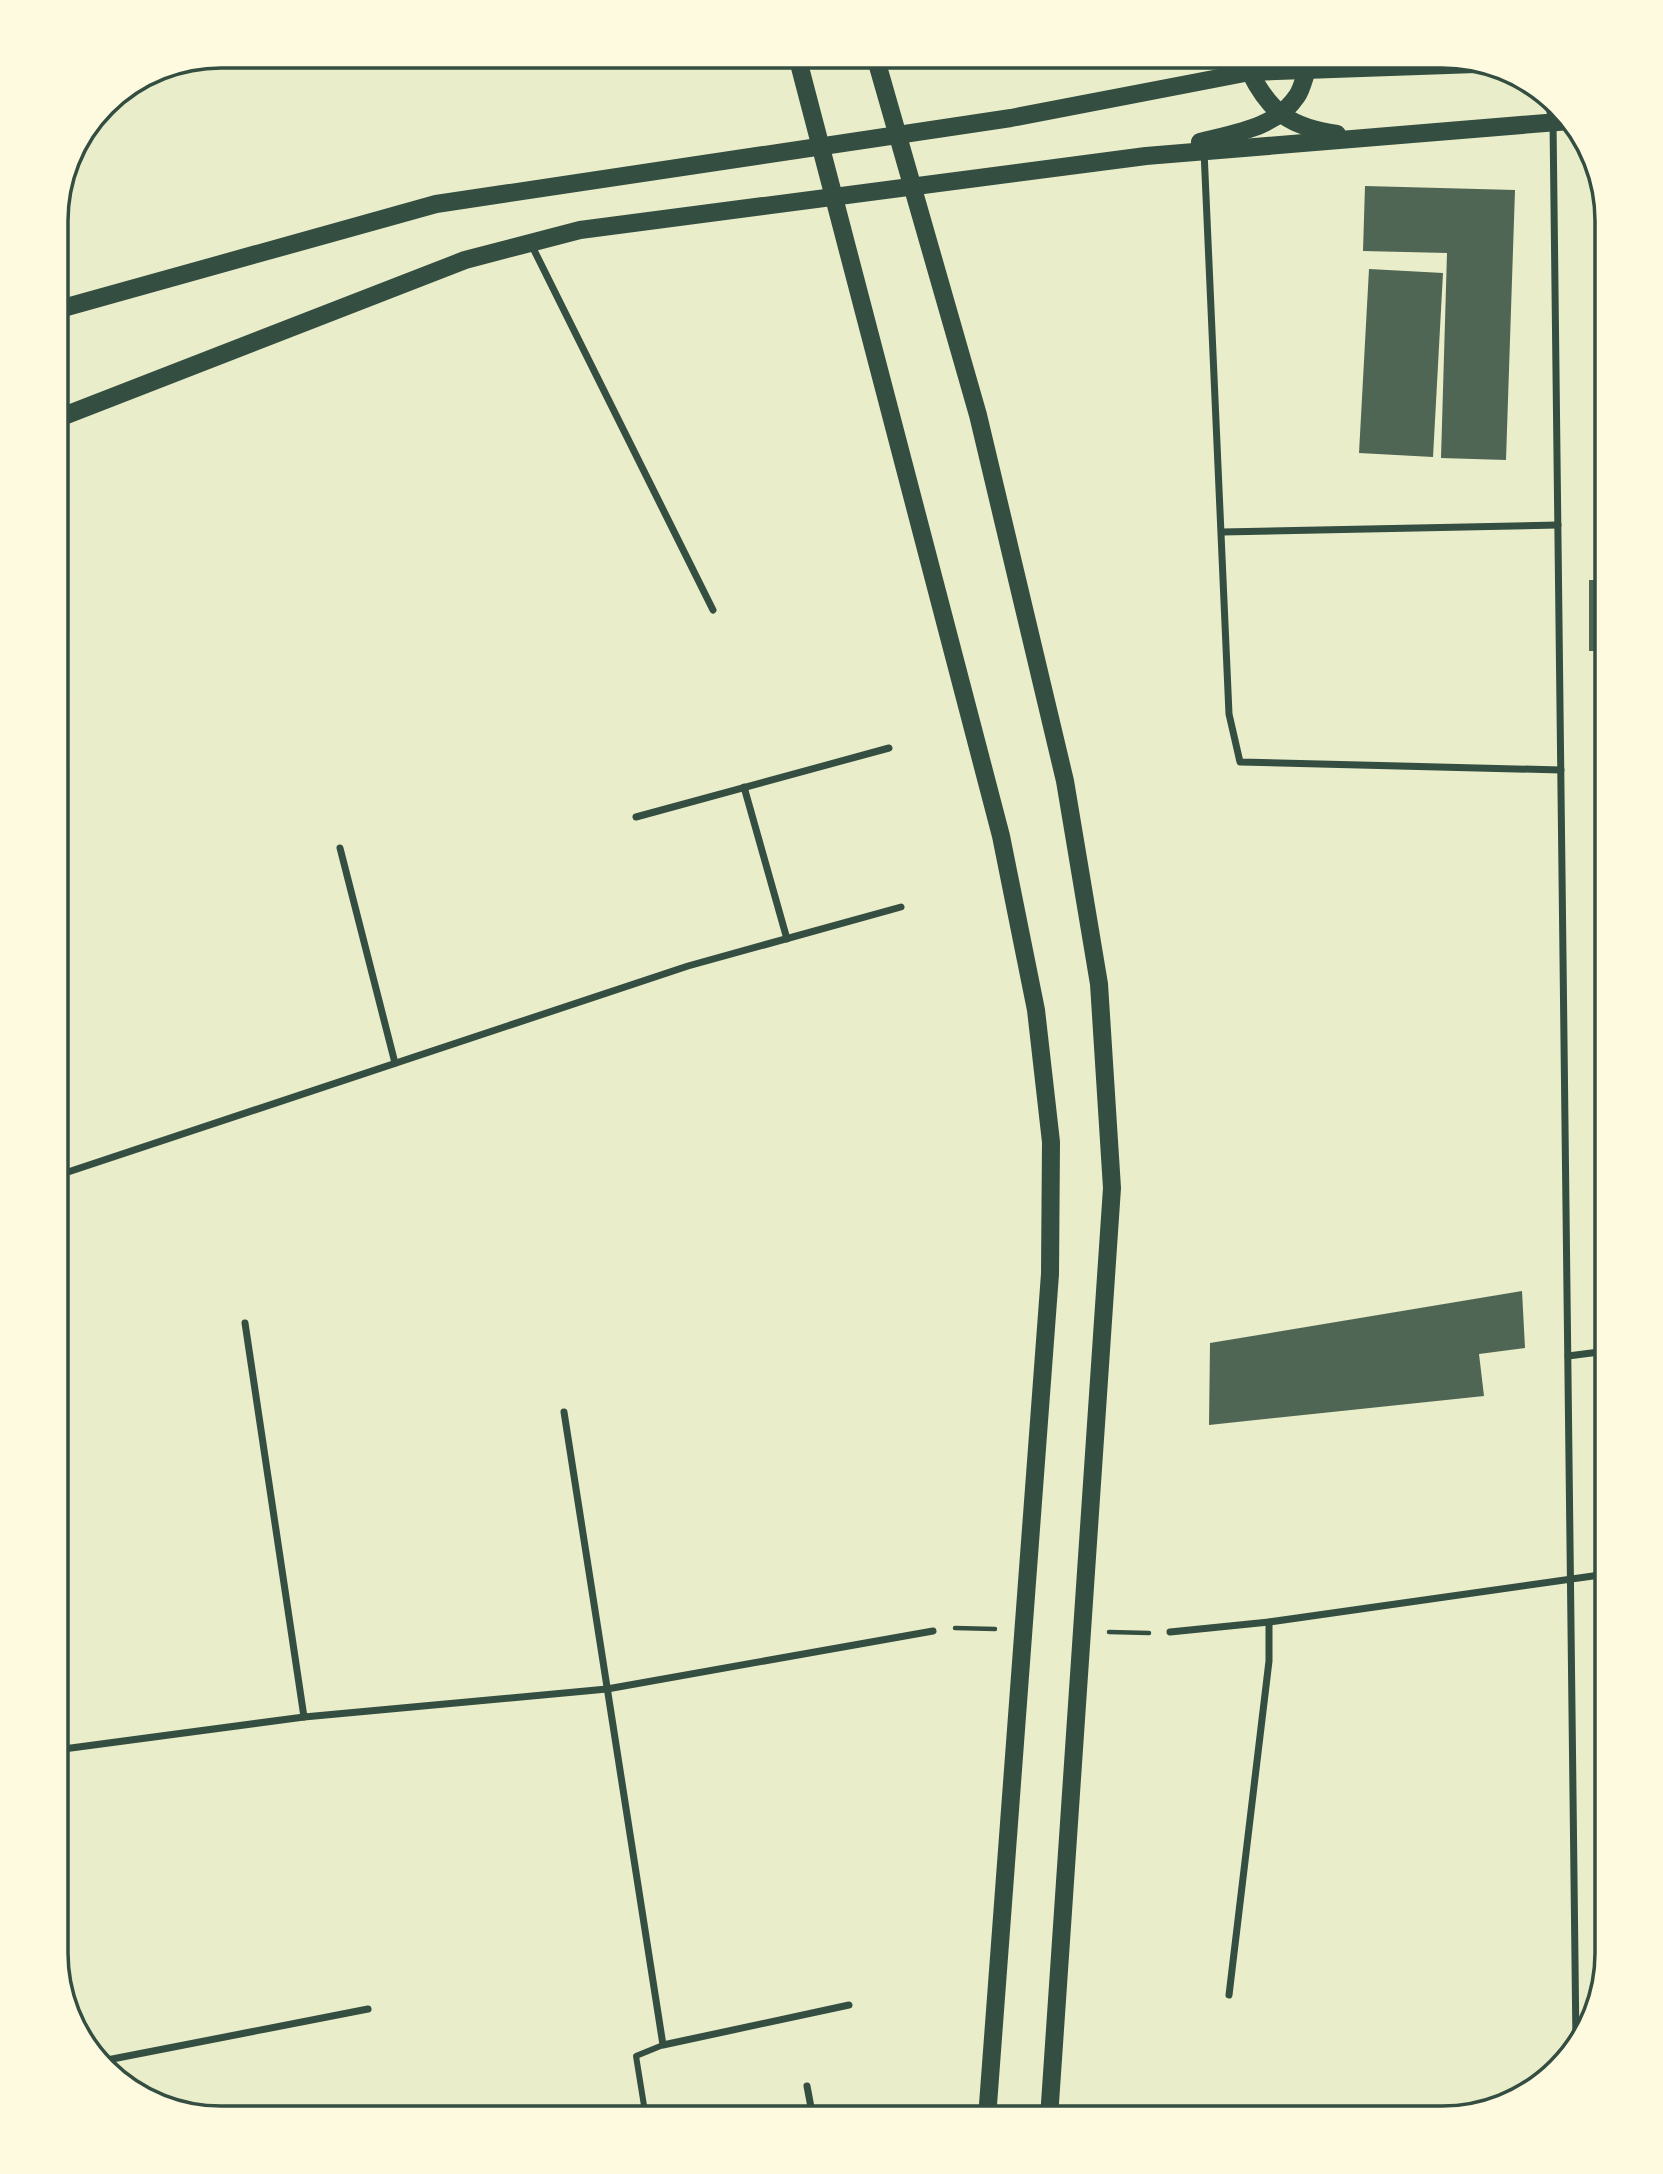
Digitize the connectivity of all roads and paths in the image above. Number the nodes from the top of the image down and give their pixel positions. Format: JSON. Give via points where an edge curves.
{"nodes":[{"id":1,"x":800,"y":68,"type":"edge"},
{"id":2,"x":879,"y":69,"type":"edge"},
{"id":3,"x":1228,"y":69,"type":"edge"},
{"id":4,"x":1251,"y":69,"type":"edge"},
{"id":5,"x":1305,"y":69,"type":"edge"},
{"id":6,"x":1280,"y":114,"type":"junction"},
{"id":7,"x":1557,"y":121,"type":"edge"},
{"id":8,"x":1562,"y":127,"type":"edge"},
{"id":9,"x":1368,"y":138,"type":"junction"},
{"id":10,"x":1204,"y":150,"type":"junction"},
{"id":11,"x":1146,"y":156,"type":"junction"},
{"id":12,"x":531,"y":243,"type":"junction"},
{"id":13,"x":69,"y":306,"type":"edge"},
{"id":14,"x":69,"y":414,"type":"edge"},
{"id":15,"x":1558,"y":525,"type":"junction"},
{"id":16,"x":1222,"y":532,"type":"junction"},
{"id":17,"x":713,"y":610,"type":"dead end"},
{"id":18,"x":889,"y":748,"type":"dead end"},
{"id":19,"x":1561,"y":770,"type":"junction"},
{"id":20,"x":744,"y":787,"type":"junction"},
{"id":21,"x":636,"y":817,"type":"dead end"},
{"id":22,"x":340,"y":848,"type":"dead end"},
{"id":23,"x":901,"y":907,"type":"dead end"},
{"id":24,"x":787,"y":939,"type":"junction"},
{"id":25,"x":395,"y":1063,"type":"junction"},
{"id":26,"x":68,"y":1172,"type":"edge"},
{"id":27,"x":244,"y":1322,"type":"dead end"},
{"id":28,"x":1595,"y":1353,"type":"edge"},
{"id":29,"x":1568,"y":1356,"type":"junction"},
{"id":30,"x":564,"y":1412,"type":"dead end"},
{"id":31,"x":1595,"y":1576,"type":"edge"},
{"id":32,"x":1570,"y":1580,"type":"junction"},
{"id":33,"x":1269,"y":1622,"type":"junction"},
{"id":34,"x":933,"y":1631,"type":"dead end"},
{"id":35,"x":1170,"y":1632,"type":"dead end"},
{"id":36,"x":607,"y":1689,"type":"junction"},
{"id":37,"x":304,"y":1717,"type":"junction"},
{"id":38,"x":68,"y":1748,"type":"edge"},
{"id":39,"x":1229,"y":1995,"type":"dead end"},
{"id":40,"x":849,"y":2005,"type":"dead end"},
{"id":41,"x":368,"y":2009,"type":"dead end"},
{"id":42,"x":1576,"y":2027,"type":"edge"},
{"id":43,"x":663,"y":2045,"type":"junction"},
{"id":44,"x":111,"y":2059,"type":"edge"},
{"id":45,"x":807,"y":2086,"type":"dead end"},
{"id":46,"x":644,"y":2106,"type":"edge"},
{"id":47,"x":811,"y":2106,"type":"edge"},
{"id":48,"x":988,"y":2106,"type":"edge"},
{"id":49,"x":1050,"y":2106,"type":"edge"}],
"edges":[{"from":1,"to":48,"type":"main road","via":[[1001,836],[1037,1010],[1051,1142],[1050,1274]]},
{"from":2,"to":49,"type":"main road","via":[[981,429],[1065,781],[1099,984],[1112,1188]]},
{"from":3,"to":13,"type":"main road","via":[[1011,118],[436,204]]},
{"from":4,"to":6,"type":"main road","via":[[1262,96]]},
{"from":5,"to":6,"type":"main road","via":[[1298,95]]},
{"from":6,"to":9,"type":"main road","via":[[1318,131]]},
{"from":6,"to":11,"type":"main road","via":[[1252,129]]},
{"from":7,"to":9,"type":"main road"},
{"from":8,"to":15,"type":"street"},
{"from":9,"to":10,"type":"main road"},
{"from":10,"to":11,"type":"main road"},
{"from":10,"to":16,"type":"street"},
{"from":11,"to":12,"type":"main road","via":[[580,230]]},
{"from":12,"to":14,"type":"main road","via":[[465,260]]},
{"from":12,"to":17,"type":"street"},
{"from":15,"to":16,"type":"street"},
{"from":15,"to":19,"type":"street"},
{"from":16,"to":19,"type":"street","via":[[1229,714],[1240,762]]},
{"from":18,"to":20,"type":"street"},
{"from":19,"to":29,"type":"street"},
{"from":20,"to":21,"type":"street"},
{"from":20,"to":24,"type":"street"},
{"from":22,"to":25,"type":"street"},
{"from":23,"to":24,"type":"street"},
{"from":24,"to":25,"type":"street","via":[[688,966]]},
{"from":25,"to":26,"type":"street"},
{"from":27,"to":37,"type":"street"},
{"from":28,"to":29,"type":"street"},
{"from":29,"to":32,"type":"street"},
{"from":30,"to":36,"type":"street"},
{"from":31,"to":32,"type":"street"},
{"from":32,"to":33,"type":"street"},
{"from":32,"to":42,"type":"street"},
{"from":33,"to":35,"type":"street"},
{"from":33,"to":39,"type":"street","via":[[1269,1661]]},
{"from":34,"to":36,"type":"street"},
{"from":36,"to":37,"type":"street"},
{"from":36,"to":43,"type":"street"},
{"from":37,"to":38,"type":"street"},
{"from":40,"to":43,"type":"street"},
{"from":41,"to":44,"type":"street"},
{"from":43,"to":46,"type":"street","via":[[636,2056]]},
{"from":45,"to":47,"type":"street"}]}
